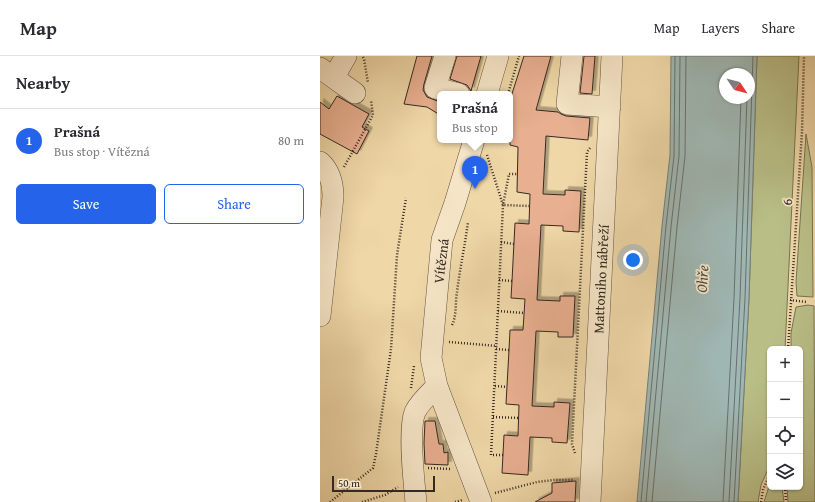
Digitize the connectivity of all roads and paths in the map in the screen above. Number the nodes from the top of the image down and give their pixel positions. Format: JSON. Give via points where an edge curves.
{"nodes":[{"id":1,"x":346,"y":56,"type":"edge"},
{"id":2,"x":362,"y":56,"type":"edge"},
{"id":3,"x":445,"y":56,"type":"edge"},
{"id":4,"x":498,"y":56,"type":"edge"},
{"id":5,"x":519,"y":56,"type":"edge"},
{"id":6,"x":572,"y":56,"type":"edge"},
{"id":7,"x":612,"y":56,"type":"edge"},
{"id":8,"x":804,"y":56,"type":"edge"},
{"id":9,"x":327,"y":72,"type":"edge"},
{"id":10,"x":365,"y":91,"type":"junction"},
{"id":11,"x":447,"y":91,"type":"edge"},
{"id":12,"x":488,"y":91,"type":"edge"},
{"id":13,"x":509,"y":91,"type":"edge"},
{"id":14,"x":610,"y":107,"type":"junction"},
{"id":15,"x":480,"y":146,"type":"edge"},
{"id":16,"x":320,"y":162,"type":"edge"},
{"id":17,"x":518,"y":174,"type":"dead end"},
{"id":18,"x":333,"y":192,"type":"junction"},
{"id":19,"x":406,"y":198,"type":"dead end"},
{"id":20,"x":503,"y":205,"type":"junction"},
{"id":21,"x":530,"y":206,"type":"dead end"},
{"id":22,"x":468,"y":221,"type":"dead end"},
{"id":23,"x":501,"y":242,"type":"junction"},
{"id":24,"x":514,"y":244,"type":"dead end"},
{"id":25,"x":500,"y":280,"type":"junction"},
{"id":26,"x":512,"y":281,"type":"dead end"},
{"id":27,"x":790,"y":300,"type":"junction"},
{"id":28,"x":806,"y":302,"type":"dead end"},
{"id":29,"x":498,"y":311,"type":"junction"},
{"id":30,"x":524,"y":313,"type":"dead end"},
{"id":31,"x":320,"y":316,"type":"edge"},
{"id":32,"x":449,"y":330,"type":"dead end"},
{"id":33,"x":443,"y":341,"type":"dead end"},
{"id":34,"x":788,"y":346,"type":"edge"},
{"id":35,"x":496,"y":347,"type":"junction"},
{"id":36,"x":509,"y":350,"type":"dead end"},
{"id":37,"x":437,"y":386,"type":"junction"},
{"id":38,"x":495,"y":386,"type":"junction"},
{"id":39,"x":507,"y":387,"type":"dead end"},
{"id":40,"x":493,"y":417,"type":"junction"},
{"id":41,"x":518,"y":418,"type":"dead end"},
{"id":42,"x":503,"y":456,"type":"dead end"},
{"id":43,"x":457,"y":469,"type":"dead end"},
{"id":44,"x":420,"y":473,"type":"junction"},
{"id":45,"x":579,"y":480,"type":"dead end"},
{"id":46,"x":767,"y":480,"type":"edge"},
{"id":47,"x":785,"y":490,"type":"edge"},
{"id":48,"x":485,"y":499,"type":"edge"},
{"id":49,"x":330,"y":502,"type":"edge"},
{"id":50,"x":362,"y":502,"type":"edge"},
{"id":51,"x":416,"y":502,"type":"edge"},
{"id":52,"x":590,"y":502,"type":"edge"},
{"id":53,"x":762,"y":502,"type":"edge"},
{"id":54,"x":786,"y":502,"type":"edge"}],
"edges":[{"from":1,"to":9,"type":"street"},
{"from":2,"to":10,"type":"path"},
{"from":3,"to":11,"type":"street","via":[[435,88]]},
{"from":4,"to":12,"type":"street"},
{"from":5,"to":13,"type":"path"},
{"from":6,"to":14,"type":"street","via":[[567,104]]},
{"from":7,"to":14,"type":"street","name":"Mattoniho nábřeží"},
{"from":8,"to":27,"type":"path","name":"6","via":[[802,132]]},
{"from":9,"to":10,"type":"street"},
{"from":10,"to":18,"type":"path","via":[[373,115]]},
{"from":14,"to":52,"type":"street","name":"Mattoniho nábřeží"},
{"from":15,"to":20,"type":"path"},
{"from":15,"to":37,"type":"street","name":"Vítězná","via":[[442,240],[431,358]]},
{"from":16,"to":18,"type":"street","via":[[327,170]]},
{"from":17,"to":20,"type":"path","via":[[509,174]]},
{"from":18,"to":31,"type":"street"},
{"from":19,"to":49,"type":"path","via":[[397,255],[390,350],[373,468]]},
{"from":20,"to":21,"type":"path"},
{"from":20,"to":23,"type":"path"},
{"from":22,"to":32,"type":"path","via":[[456,294],[455,319]]},
{"from":23,"to":24,"type":"path"},
{"from":23,"to":25,"type":"path"},
{"from":25,"to":26,"type":"path"},
{"from":25,"to":29,"type":"path"},
{"from":27,"to":28,"type":"path"},
{"from":27,"to":34,"type":"path","name":"6"},
{"from":29,"to":30,"type":"path"},
{"from":29,"to":35,"type":"path"},
{"from":33,"to":35,"type":"path"},
{"from":35,"to":36,"type":"path"},
{"from":35,"to":38,"type":"path"},
{"from":37,"to":44,"type":"street","via":[[421,402],[412,426]]},
{"from":37,"to":48,"type":"street","name":"Vítězná"},
{"from":38,"to":39,"type":"path"},
{"from":38,"to":40,"type":"path"},
{"from":40,"to":41,"type":"path"},
{"from":40,"to":42,"type":"path","via":[[491,455]]},
{"from":43,"to":44,"type":"path"},
{"from":44,"to":50,"type":"path","via":[[405,479],[396,489],[385,495]]},
{"from":44,"to":51,"type":"street"},
{"from":45,"to":48,"type":"path","via":[[537,482]]},
{"from":46,"to":53,"type":"path"},
{"from":47,"to":54,"type":"path"}]}
